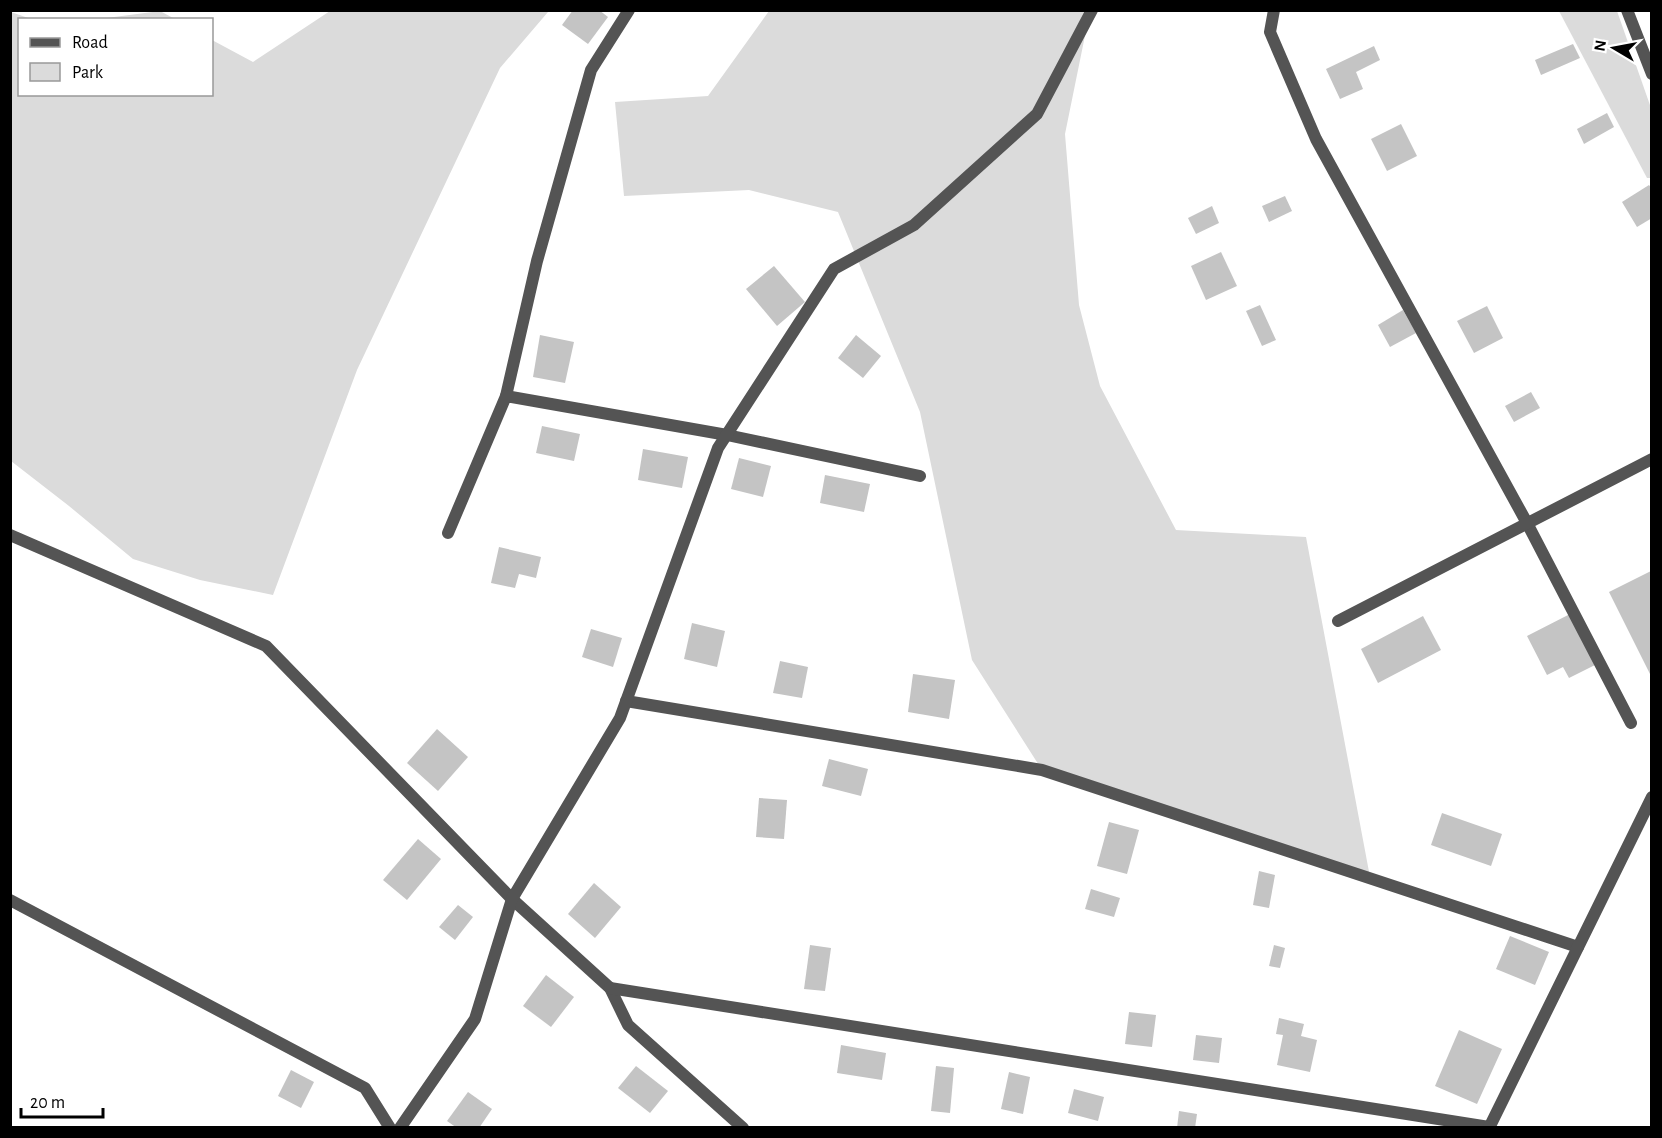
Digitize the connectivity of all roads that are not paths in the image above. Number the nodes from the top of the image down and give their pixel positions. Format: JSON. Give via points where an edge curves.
{"nodes":[{"id":1,"x":629,"y":10,"type":"edge"},
{"id":2,"x":1092,"y":10,"type":"edge"},
{"id":3,"x":1274,"y":10,"type":"edge"},
{"id":4,"x":1627,"y":10,"type":"edge"},
{"id":5,"x":1652,"y":74,"type":"edge"},
{"id":6,"x":506,"y":396,"type":"junction"},
{"id":7,"x":726,"y":435,"type":"junction"},
{"id":8,"x":1652,"y":459,"type":"edge"},
{"id":9,"x":920,"y":476,"type":"dead end"},
{"id":10,"x":1527,"y":523,"type":"junction"},
{"id":11,"x":448,"y":533,"type":"dead end"},
{"id":12,"x":10,"y":535,"type":"edge"},
{"id":13,"x":1338,"y":621,"type":"dead end"},
{"id":14,"x":626,"y":701,"type":"junction"},
{"id":15,"x":1631,"y":723,"type":"dead end"},
{"id":16,"x":1652,"y":797,"type":"edge"},
{"id":17,"x":512,"y":899,"type":"junction"},
{"id":18,"x":10,"y":900,"type":"edge"},
{"id":19,"x":1578,"y":947,"type":"junction"},
{"id":20,"x":610,"y":988,"type":"junction"},
{"id":21,"x":1489,"y":1127,"type":"edge"},
{"id":22,"x":390,"y":1128,"type":"edge"},
{"id":23,"x":400,"y":1128,"type":"edge"},
{"id":24,"x":743,"y":1128,"type":"edge"}],
"edges":[{"from":1,"to":6,"type":"street","via":[[591,70],[537,261]]},
{"from":2,"to":7,"type":"street","via":[[1037,114],[914,225],[834,268]]},
{"from":3,"to":10,"type":"street","via":[[1270,32],[1316,139]]},
{"from":4,"to":5,"type":"street"},
{"from":6,"to":7,"type":"street"},
{"from":6,"to":11,"type":"street"},
{"from":7,"to":9,"type":"street"},
{"from":7,"to":14,"type":"street"},
{"from":8,"to":10,"type":"street"},
{"from":10,"to":13,"type":"street"},
{"from":10,"to":15,"type":"street"},
{"from":12,"to":17,"type":"street","via":[[266,646]]},
{"from":14,"to":17,"type":"street","via":[[620,718]]},
{"from":14,"to":19,"type":"street","via":[[1042,770]]},
{"from":16,"to":19,"type":"street"},
{"from":17,"to":20,"type":"street"},
{"from":17,"to":23,"type":"street","via":[[475,1019]]},
{"from":18,"to":22,"type":"street","via":[[365,1088]]},
{"from":19,"to":21,"type":"street"},
{"from":20,"to":21,"type":"street"},
{"from":20,"to":24,"type":"street","via":[[628,1025]]}]}
